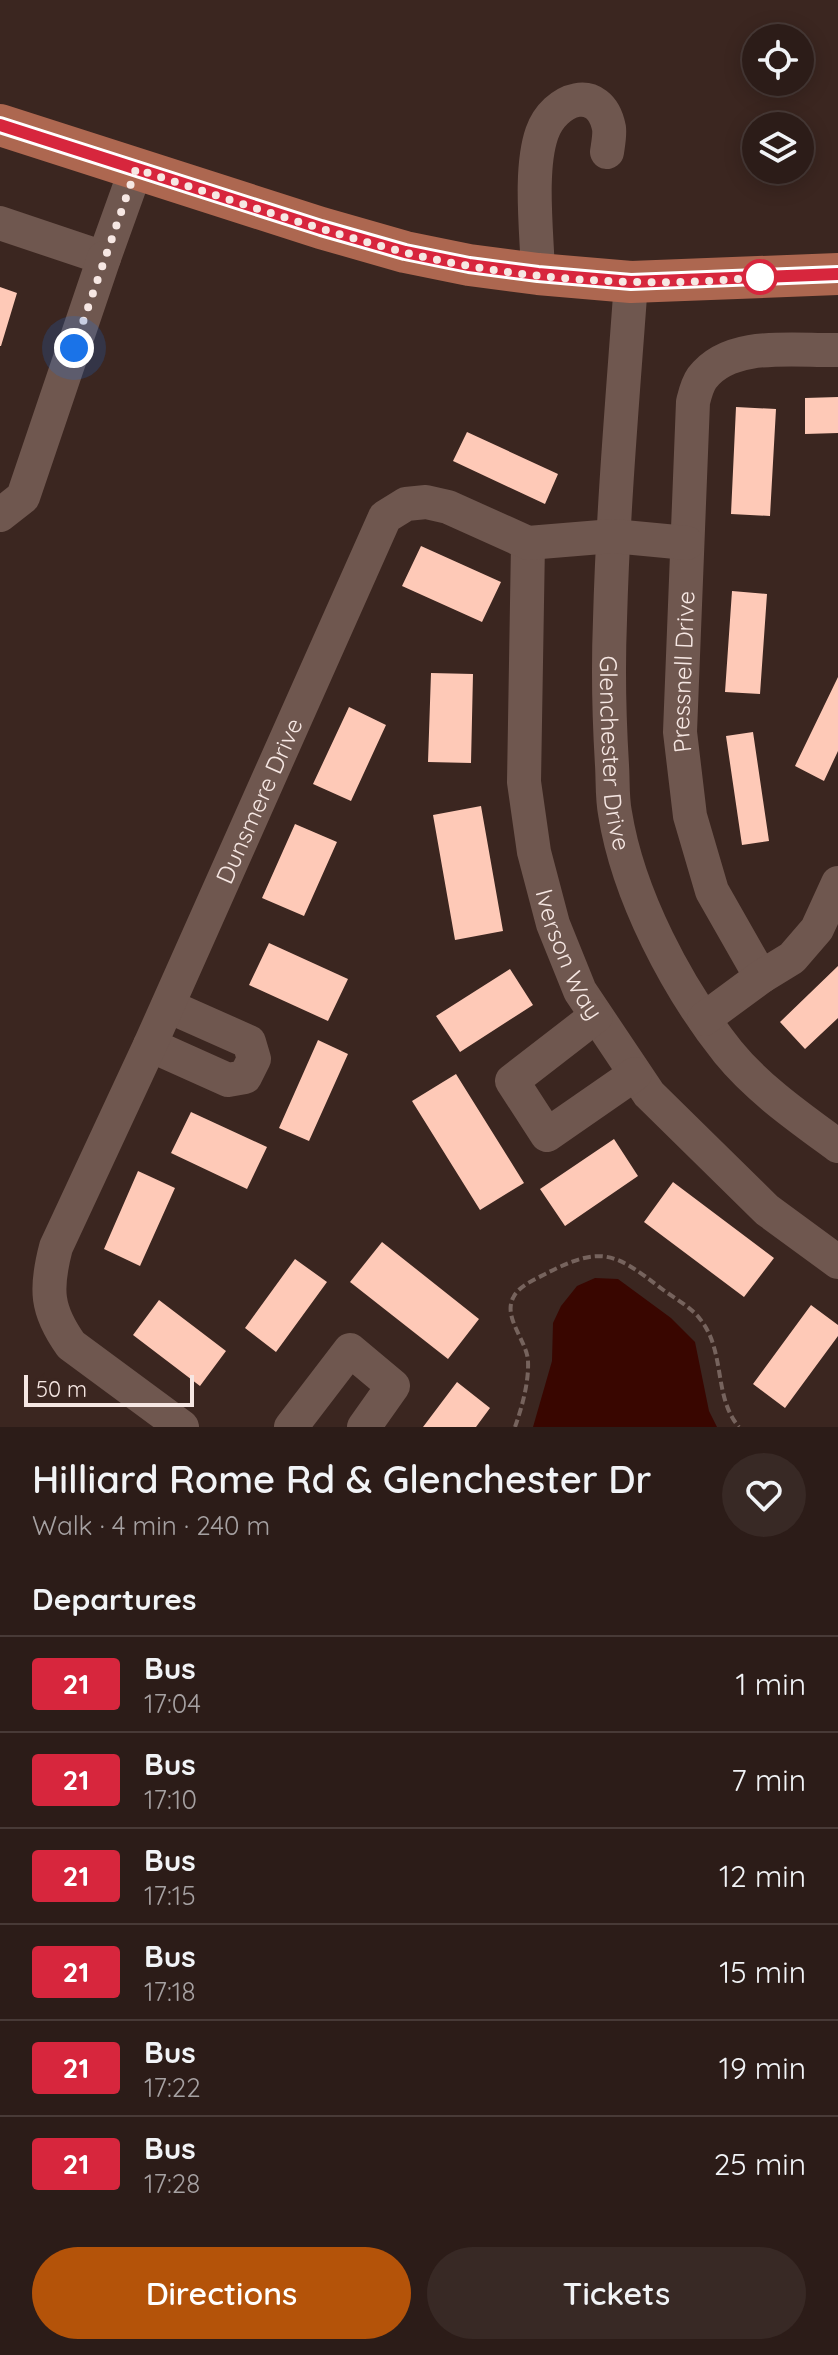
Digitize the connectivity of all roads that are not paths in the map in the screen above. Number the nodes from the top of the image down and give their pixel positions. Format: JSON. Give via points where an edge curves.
{"nodes":[{"id":1,"x":0,"y":125,"type":"edge"},
{"id":2,"x":607,"y":152,"type":"dead end"},
{"id":3,"x":136,"y":169,"type":"junction"},
{"id":4,"x":0,"y":223,"type":"edge"},
{"id":5,"x":104,"y":258,"type":"junction"},
{"id":6,"x":538,"y":274,"type":"junction"},
{"id":7,"x":838,"y":274,"type":"edge"},
{"id":8,"x":631,"y":282,"type":"junction"},
{"id":9,"x":838,"y":350,"type":"edge"},
{"id":10,"x":0,"y":515,"type":"edge"},
{"id":11,"x":613,"y":536,"type":"junction"},
{"id":12,"x":528,"y":543,"type":"junction"},
{"id":13,"x":687,"y":543,"type":"junction"},
{"id":14,"x":838,"y":883,"type":"edge"},
{"id":15,"x":761,"y":977,"type":"junction"},
{"id":16,"x":168,"y":1006,"type":"junction"},
{"id":17,"x":596,"y":1016,"type":"junction"},
{"id":18,"x":704,"y":1019,"type":"junction"},
{"id":19,"x":150,"y":1045,"type":"junction"},
{"id":20,"x":635,"y":1074,"type":"junction"},
{"id":21,"x":838,"y":1146,"type":"edge"},
{"id":22,"x":838,"y":1262,"type":"edge"},
{"id":23,"x":182,"y":1427,"type":"edge"},
{"id":24,"x":291,"y":1427,"type":"edge"},
{"id":25,"x":364,"y":1427,"type":"edge"}],
"edges":[{"from":1,"to":3,"type":"main road"},
{"from":2,"to":6,"type":"street","via":[[609,129],[601,108],[590,101],[563,104],[542,132],[534,164]]},
{"from":3,"to":5,"type":"street"},
{"from":3,"to":6,"type":"main road","via":[[405,252]]},
{"from":4,"to":5,"type":"street"},
{"from":5,"to":10,"type":"street","via":[[23,497]]},
{"from":6,"to":8,"type":"main road"},
{"from":7,"to":8,"type":"main road"},
{"from":8,"to":11,"type":"street","name":"Glenchester Drive"},
{"from":9,"to":13,"type":"street","name":"Pressnell Drive","via":[[743,352],[722,359],[701,380],[693,402]]},
{"from":11,"to":12,"type":"street","name":"Dunsmere Drive"},
{"from":11,"to":13,"type":"street"},
{"from":11,"to":18,"type":"street","name":"Glenchester Drive","via":[[607,697],[615,814],[653,929]]},
{"from":12,"to":16,"type":"street","name":"Dunsmere Drive","via":[[426,502],[406,504],[385,517]]},
{"from":12,"to":17,"type":"street","name":"Iverson Way","via":[[524,782],[534,852],[558,937]]},
{"from":13,"to":15,"type":"street","name":"Pressnell Drive","via":[[680,732],[690,816],[712,891]]},
{"from":14,"to":15,"type":"street","via":[[817,929],[792,958]]},
{"from":15,"to":18,"type":"street"},
{"from":16,"to":19,"type":"street","name":"Dunsmere Drive"},
{"from":16,"to":19,"type":"street","via":[[249,1042],[254,1059],[245,1077],[228,1080]]},
{"from":17,"to":20,"type":"street","name":"Iverson Way"},
{"from":17,"to":20,"type":"street","via":[[512,1081],[547,1135]]},
{"from":18,"to":21,"type":"street","name":"Glenchester Drive","via":[[760,1085]]},
{"from":19,"to":23,"type":"street","name":"Dunsmere Drive","via":[[56,1247],[48,1275],[49,1305],[71,1345]]},
{"from":20,"to":22,"type":"street","name":"Iverson Way","via":[[767,1210]]},
{"from":24,"to":25,"type":"street","via":[[350,1350],[393,1386]]}]}
